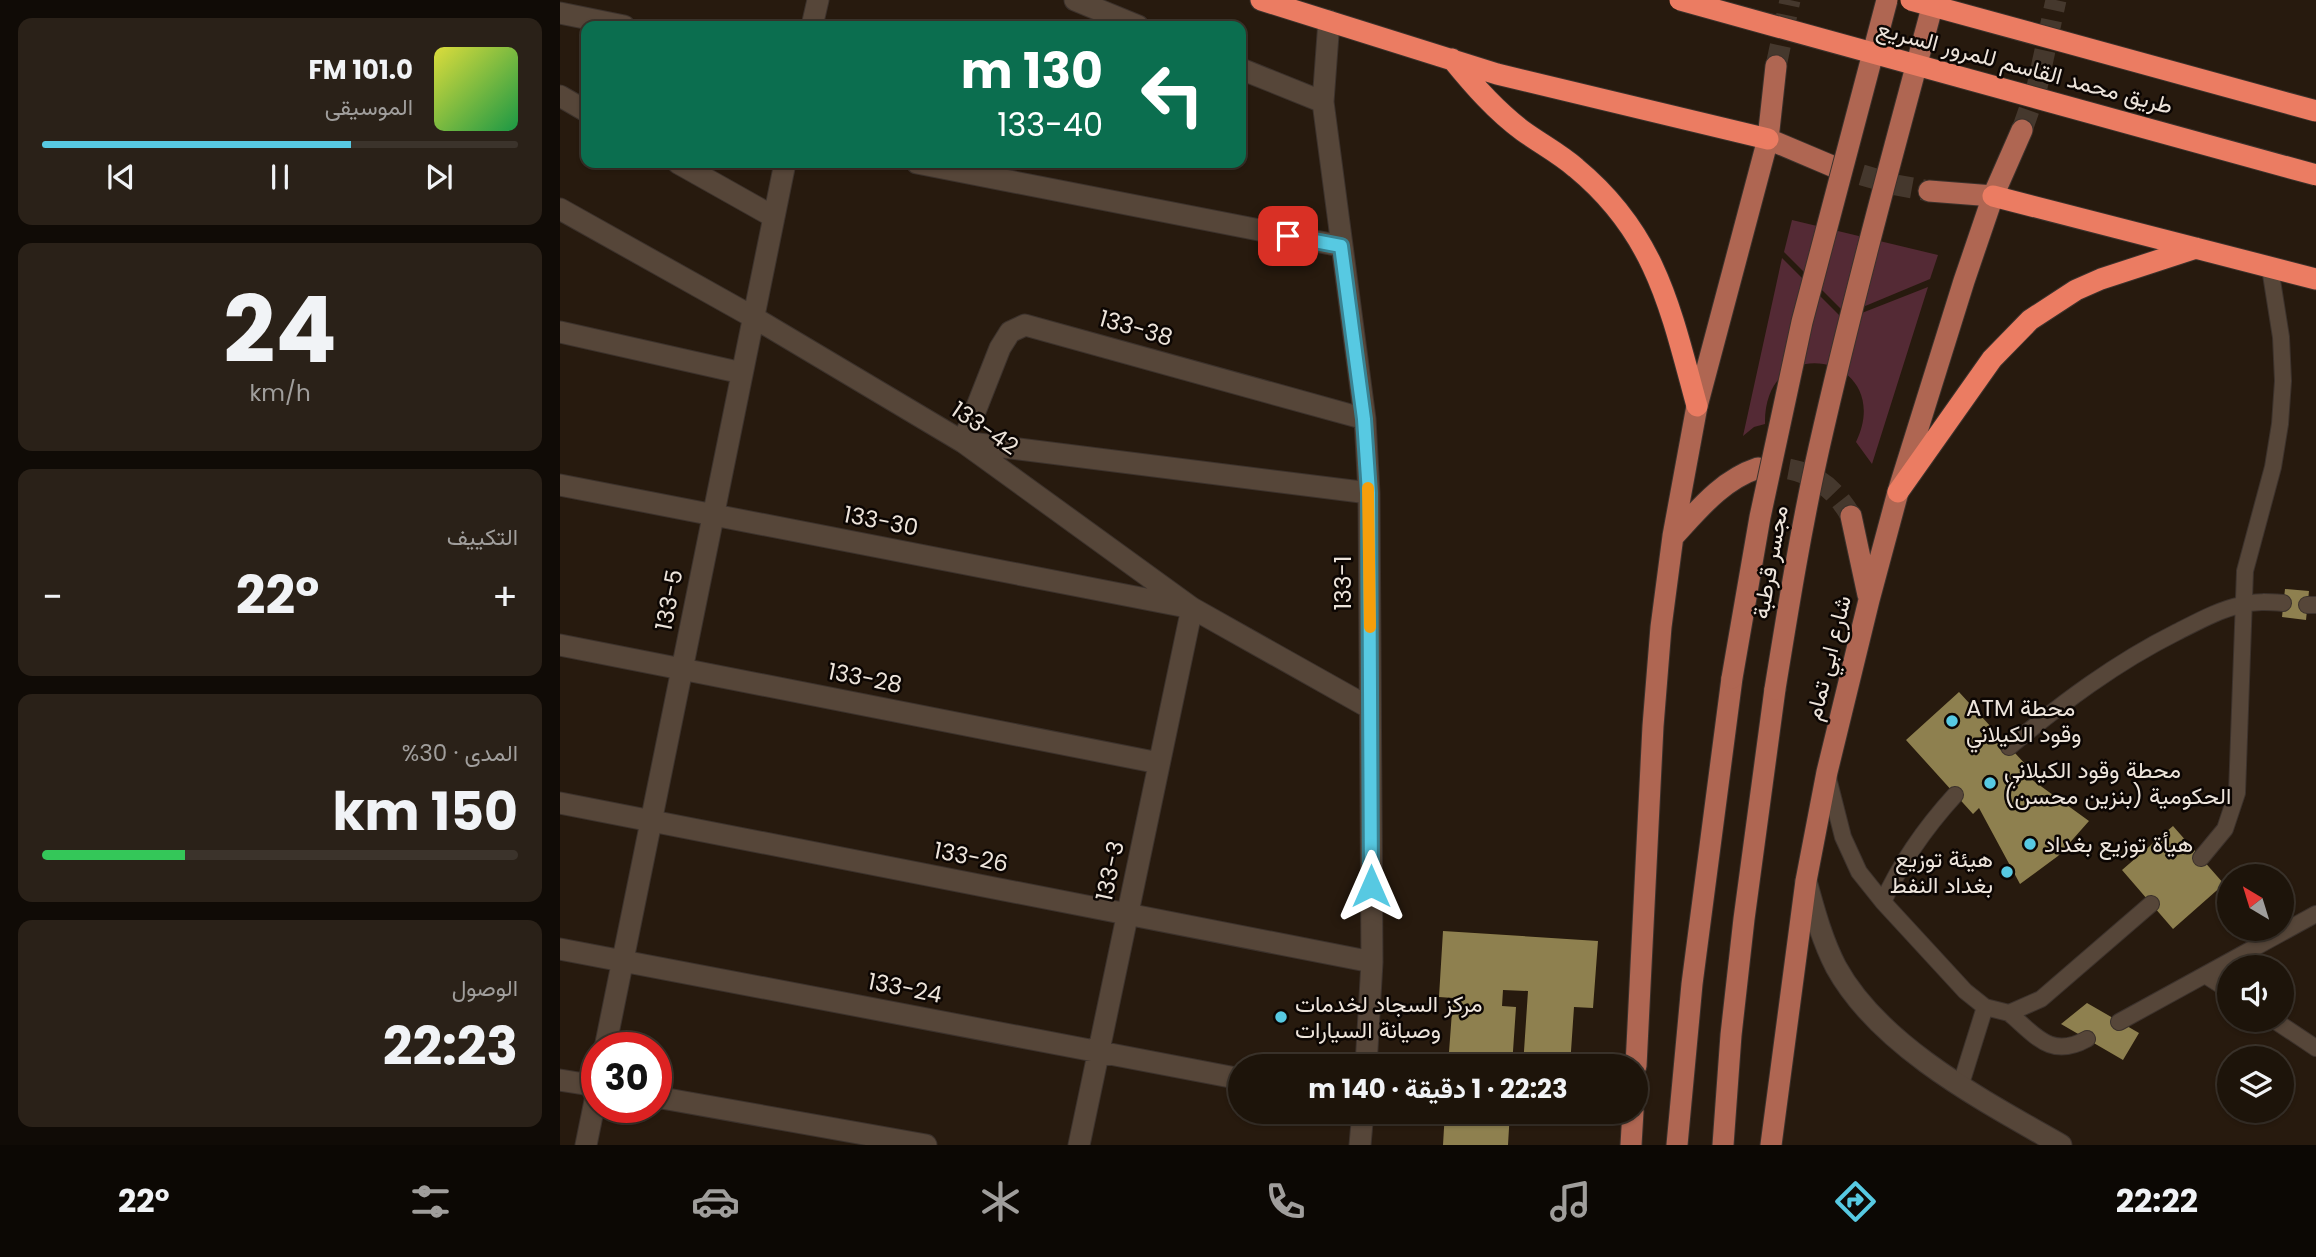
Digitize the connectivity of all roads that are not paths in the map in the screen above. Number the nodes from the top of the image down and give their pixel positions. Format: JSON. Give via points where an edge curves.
{"nodes":[{"id":1,"x":818,"y":0,"type":"edge"},
{"id":2,"x":1075,"y":0,"type":"edge"},
{"id":3,"x":1261,"y":0,"type":"edge"},
{"id":4,"x":1680,"y":0,"type":"edge"},
{"id":5,"x":1887,"y":0,"type":"edge"},
{"id":6,"x":1911,"y":0,"type":"edge"},
{"id":7,"x":1934,"y":0,"type":"edge"},
{"id":8,"x":560,"y":13,"type":"edge"},
{"id":9,"x":599,"y":21,"type":"edge"},
{"id":10,"x":813,"y":21,"type":"edge"},
{"id":11,"x":1126,"y":21,"type":"edge"},
{"id":12,"x":1329,"y":21,"type":"junction"},
{"id":13,"x":1452,"y":59,"type":"junction"},
{"id":14,"x":1776,"y":66,"type":"tunnel mouth"},
{"id":15,"x":1246,"y":71,"type":"edge"},
{"id":16,"x":560,"y":96,"type":"edge"},
{"id":17,"x":1323,"y":102,"type":"junction"},
{"id":18,"x":581,"y":108,"type":"edge"},
{"id":19,"x":2316,"y":111,"type":"edge"},
{"id":20,"x":2022,"y":131,"type":"tunnel mouth"},
{"id":21,"x":1768,"y":139,"type":"junction"},
{"id":22,"x":1832,"y":166,"type":"tunnel mouth"},
{"id":23,"x":687,"y":168,"type":"edge"},
{"id":24,"x":784,"y":168,"type":"edge"},
{"id":25,"x":943,"y":168,"type":"edge"},
{"id":26,"x":2316,"y":175,"type":"edge"},
{"id":27,"x":1929,"y":191,"type":"tunnel mouth"},
{"id":28,"x":1993,"y":196,"type":"junction"},
{"id":29,"x":560,"y":209,"type":"edge"},
{"id":30,"x":774,"y":217,"type":"junction"},
{"id":31,"x":1341,"y":246,"type":"junction"},
{"id":32,"x":2196,"y":248,"type":"junction"},
{"id":33,"x":2270,"y":268,"type":"junction"},
{"id":34,"x":2316,"y":279,"type":"edge"},
{"id":35,"x":753,"y":317,"type":"junction"},
{"id":36,"x":560,"y":332,"type":"edge"},
{"id":37,"x":742,"y":373,"type":"junction"},
{"id":38,"x":1697,"y":407,"type":"junction"},
{"id":39,"x":1364,"y":419,"type":"junction"},
{"id":40,"x":962,"y":442,"type":"junction"},
{"id":41,"x":1758,"y":468,"type":"tunnel mouth"},
{"id":42,"x":560,"y":485,"type":"edge"},
{"id":43,"x":1898,"y":492,"type":"junction"},
{"id":44,"x":1369,"y":493,"type":"junction"},
{"id":45,"x":713,"y":515,"type":"junction"},
{"id":46,"x":1851,"y":516,"type":"tunnel mouth"},
{"id":47,"x":1673,"y":536,"type":"junction"},
{"id":48,"x":1870,"y":600,"type":"junction"},
{"id":49,"x":2283,"y":603,"type":"dead end"},
{"id":50,"x":2242,"y":604,"type":"junction"},
{"id":51,"x":1192,"y":608,"type":"junction"},
{"id":52,"x":560,"y":645,"type":"edge"},
{"id":53,"x":682,"y":669,"type":"junction"},
{"id":54,"x":1370,"y":708,"type":"junction"},
{"id":55,"x":2009,"y":747,"type":"dead end"},
{"id":56,"x":1159,"y":763,"type":"junction"},
{"id":57,"x":1827,"y":772,"type":"junction"},
{"id":58,"x":1955,"y":795,"type":"dead end"},
{"id":59,"x":560,"y":803,"type":"edge"},
{"id":60,"x":651,"y":821,"type":"junction"},
{"id":61,"x":2201,"y":858,"type":"dead end"},
{"id":62,"x":1806,"y":881,"type":"junction"},
{"id":63,"x":1883,"y":902,"type":"junction"},
{"id":64,"x":2151,"y":904,"type":"dead end"},
{"id":65,"x":1127,"y":914,"type":"junction"},
{"id":66,"x":2316,"y":914,"type":"edge"},
{"id":67,"x":560,"y":949,"type":"edge"},
{"id":68,"x":623,"y":961,"type":"junction"},
{"id":69,"x":1372,"y":962,"type":"junction"},
{"id":70,"x":2205,"y":975,"type":"junction"},
{"id":71,"x":2217,"y":983,"type":"edge"},
{"id":72,"x":1985,"y":1007,"type":"junction"},
{"id":73,"x":2009,"y":1013,"type":"junction"},
{"id":74,"x":2119,"y":1022,"type":"dead end"},
{"id":75,"x":608,"y":1032,"type":"edge"},
{"id":76,"x":2292,"y":1032,"type":"edge"},
{"id":77,"x":2087,"y":1039,"type":"dead end"},
{"id":78,"x":2316,"y":1048,"type":"edge"},
{"id":79,"x":1098,"y":1052,"type":"junction"},
{"id":80,"x":1367,"y":1054,"type":"edge"},
{"id":81,"x":1637,"y":1054,"type":"edge"},
{"id":82,"x":1228,"y":1077,"type":"edge"},
{"id":83,"x":560,"y":1080,"type":"edge"},
{"id":84,"x":581,"y":1085,"type":"edge"},
{"id":85,"x":1960,"y":1087,"type":"junction"},
{"id":86,"x":672,"y":1100,"type":"edge"},
{"id":87,"x":590,"y":1123,"type":"edge"},
{"id":88,"x":1362,"y":1124,"type":"edge"},
{"id":89,"x":1632,"y":1124,"type":"edge"},
{"id":90,"x":586,"y":1145,"type":"edge"},
{"id":91,"x":926,"y":1145,"type":"edge"},
{"id":92,"x":1079,"y":1145,"type":"edge"},
{"id":93,"x":1360,"y":1145,"type":"edge"},
{"id":94,"x":1631,"y":1145,"type":"edge"},
{"id":95,"x":1677,"y":1145,"type":"edge"},
{"id":96,"x":1723,"y":1145,"type":"edge"},
{"id":97,"x":1771,"y":1145,"type":"edge"},
{"id":98,"x":2061,"y":1145,"type":"edge"}],
"edges":[{"from":1,"to":10,"type":"street"},
{"from":2,"to":11,"type":"street"},
{"from":3,"to":12,"type":"highway"},
{"from":4,"to":26,"type":"highway","name":"طريق محمد القاسم للمرور السريع","bridge":true},
{"from":5,"to":95,"type":"main road","name":"مجسر قرطبة","bridge":true,"via":[[1802,322],[1760,517],[1732,678]]},
{"from":6,"to":19,"type":"highway","name":"طريق محمد القاسم للمرور السريع","bridge":true},
{"from":7,"to":96,"type":"main road","name":"مجسر قرطبة","bridge":true,"via":[[1846,333],[1794,570],[1744,919]]},
{"from":8,"to":9,"type":"street"},
{"from":12,"to":13,"type":"highway"},
{"from":12,"to":17,"type":"street","name":"133-1"},
{"from":13,"to":21,"type":"highway"},
{"from":13,"to":38,"type":"highway","via":[[1497,110],[1601,190],[1633,229],[1666,297]]},
{"from":14,"to":21,"type":"main road"},
{"from":15,"to":17,"type":"street"},
{"from":16,"to":18,"type":"street"},
{"from":17,"to":31,"type":"street","name":"133-1"},
{"from":20,"to":28,"type":"main road","name":"شارع ابي تمام"},
{"from":21,"to":22,"type":"main road"},
{"from":21,"to":38,"type":"main road"},
{"from":23,"to":30,"type":"street"},
{"from":24,"to":30,"type":"street","name":"133-5"},
{"from":25,"to":31,"type":"street"},
{"from":27,"to":28,"type":"main road"},
{"from":28,"to":32,"type":"highway"},
{"from":28,"to":43,"type":"main road","name":"شارع ابي تمام"},
{"from":29,"to":35,"type":"street","name":"133-42"},
{"from":30,"to":35,"type":"street","name":"133-5"},
{"from":31,"to":39,"type":"street","name":"133-1"},
{"from":32,"to":33,"type":"highway"},
{"from":32,"to":43,"type":"highway","via":[[2101,279],[2030,320],[1992,359]]},
{"from":33,"to":34,"type":"highway"},
{"from":33,"to":50,"type":"lane","via":[[2281,337],[2280,424],[2245,571]]},
{"from":35,"to":37,"type":"street","name":"133-5"},
{"from":35,"to":40,"type":"street","name":"133-42"},
{"from":36,"to":37,"type":"street"},
{"from":37,"to":45,"type":"street","name":"133-5"},
{"from":38,"to":47,"type":"main road"},
{"from":39,"to":40,"type":"street","name":"133-38","via":[[1025,325],[1010,332],[1000,348]]},
{"from":39,"to":44,"type":"street","name":"133-1"},
{"from":40,"to":44,"type":"street"},
{"from":40,"to":51,"type":"street","name":"133-42"},
{"from":41,"to":47,"type":"main road","via":[[1725,483]]},
{"from":42,"to":45,"type":"street","name":"133-30"},
{"from":43,"to":48,"type":"main road","name":"شارع ابي تمام"},
{"from":44,"to":54,"type":"street","name":"133-1"},
{"from":45,"to":51,"type":"street","name":"133-30"},
{"from":45,"to":53,"type":"street","name":"133-5"},
{"from":46,"to":48,"type":"main road"},
{"from":47,"to":81,"type":"main road","via":[[1654,713]]},
{"from":48,"to":57,"type":"main road","name":"شارع ابي تمام"},
{"from":49,"to":50,"type":"lane"},
{"from":50,"to":55,"type":"lane","via":[[2196,622],[2119,664]]},
{"from":50,"to":61,"type":"lane","via":[[2237,793],[2225,829]]},
{"from":51,"to":54,"type":"street","name":"133-42"},
{"from":51,"to":56,"type":"street","name":"133-3"},
{"from":52,"to":53,"type":"street","name":"133-28"},
{"from":53,"to":56,"type":"street","name":"133-28"},
{"from":53,"to":60,"type":"street","name":"133-5"},
{"from":54,"to":69,"type":"street","name":"133-1"},
{"from":56,"to":65,"type":"street","name":"133-3"},
{"from":57,"to":62,"type":"main road","name":"شارع ابي تمام"},
{"from":57,"to":63,"type":"lane","via":[[1850,855]]},
{"from":58,"to":63,"type":"lane","via":[[1906,856]]},
{"from":59,"to":60,"type":"street","name":"133-26"},
{"from":60,"to":65,"type":"street","name":"133-26"},
{"from":60,"to":68,"type":"street","name":"133-5"},
{"from":62,"to":85,"type":"street","via":[[1825,944],[1852,991],[1895,1035]]},
{"from":62,"to":97,"type":"main road","name":"شارع ابي تمام"},
{"from":63,"to":72,"type":"lane","via":[[1970,997]]},
{"from":64,"to":73,"type":"lane","via":[[2041,999]]},
{"from":65,"to":69,"type":"street","name":"133-26"},
{"from":65,"to":79,"type":"street","name":"133-3"},
{"from":66,"to":70,"type":"lane"},
{"from":67,"to":68,"type":"street","name":"133-24"},
{"from":68,"to":75,"type":"street","name":"133-5"},
{"from":68,"to":79,"type":"street","name":"133-24"},
{"from":69,"to":80,"type":"street","name":"133-1"},
{"from":70,"to":71,"type":"lane"},
{"from":70,"to":74,"type":"lane"},
{"from":72,"to":73,"type":"lane"},
{"from":72,"to":85,"type":"lane"},
{"from":73,"to":77,"type":"lane","via":[[2049,1045],[2067,1048]]},
{"from":76,"to":78,"type":"lane"},
{"from":79,"to":82,"type":"street","name":"133-24"},
{"from":79,"to":92,"type":"street","name":"133-3"},
{"from":83,"to":84,"type":"street"},
{"from":85,"to":98,"type":"street"},
{"from":86,"to":91,"type":"street"},
{"from":87,"to":90,"type":"street"},
{"from":88,"to":93,"type":"street"},
{"from":89,"to":94,"type":"main road"}]}
